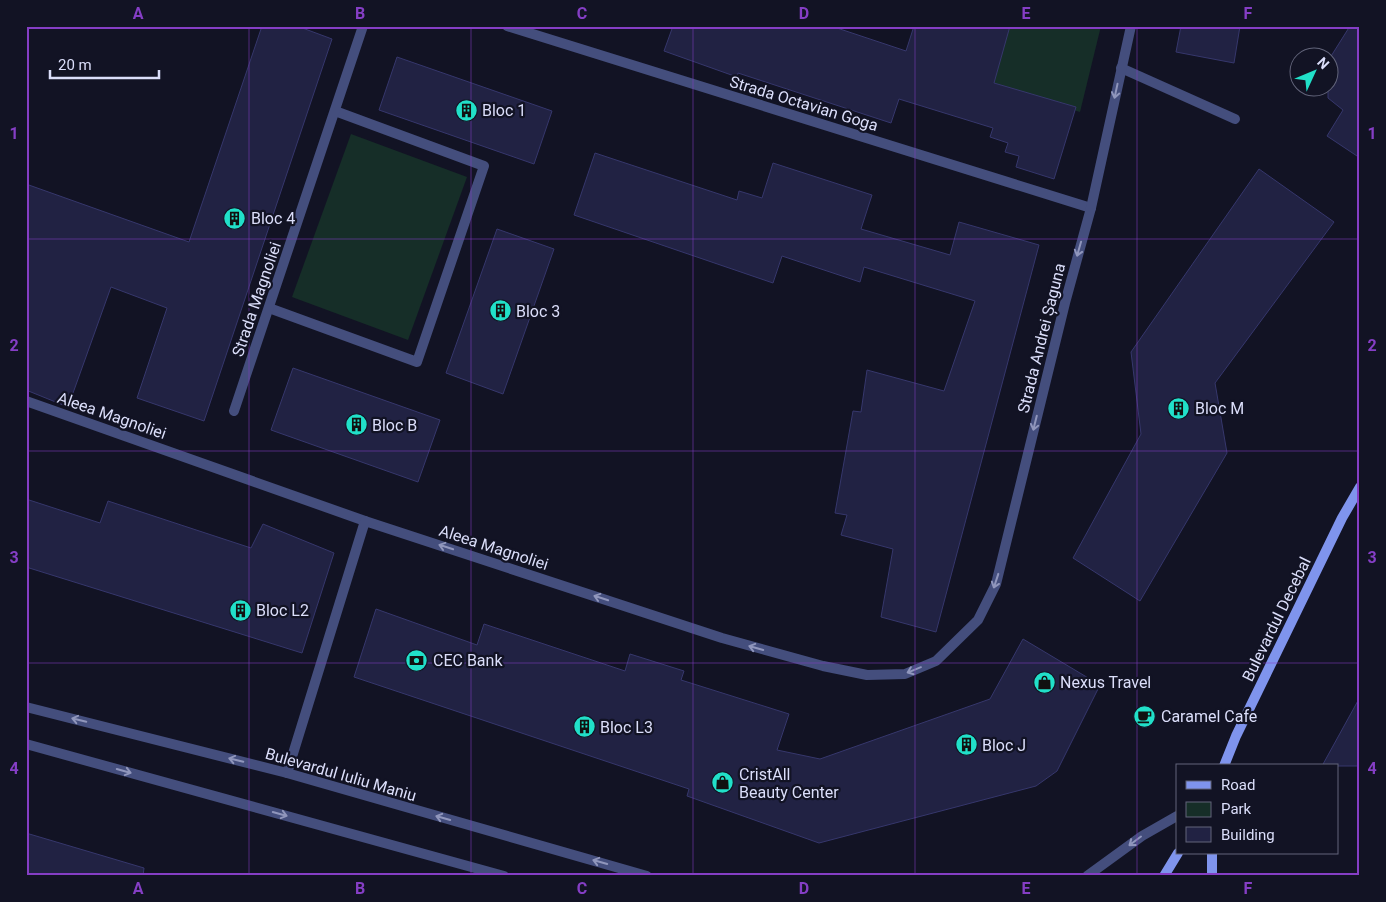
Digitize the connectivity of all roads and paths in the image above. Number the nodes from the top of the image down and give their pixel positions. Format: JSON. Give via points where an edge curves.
{"nodes":[{"id":1,"x":363,"y":26,"type":"edge"},
{"id":2,"x":507,"y":26,"type":"edge"},
{"id":3,"x":1131,"y":26,"type":"edge"},
{"id":4,"x":1121,"y":68,"type":"junction"},
{"id":5,"x":335,"y":111,"type":"junction"},
{"id":6,"x":1235,"y":119,"type":"dead end"},
{"id":7,"x":1091,"y":208,"type":"junction"},
{"id":8,"x":269,"y":308,"type":"junction"},
{"id":9,"x":26,"y":400,"type":"edge"},
{"id":10,"x":234,"y":411,"type":"dead end"},
{"id":11,"x":1360,"y":487,"type":"edge"},
{"id":12,"x":365,"y":521,"type":"junction"},
{"id":13,"x":954,"y":644,"type":"joint"},
{"id":14,"x":26,"y":707,"type":"edge"},
{"id":15,"x":26,"y":744,"type":"edge"},
{"id":16,"x":1225,"y":764,"type":"edge"},
{"id":17,"x":287,"y":773,"type":"junction"},
{"id":18,"x":1176,"y":817,"type":"edge"},
{"id":19,"x":1177,"y":854,"type":"edge"},
{"id":20,"x":1212,"y":854,"type":"edge"},
{"id":21,"x":504,"y":876,"type":"edge"},
{"id":22,"x":647,"y":876,"type":"edge"},
{"id":23,"x":1087,"y":876,"type":"edge"},
{"id":24,"x":1164,"y":876,"type":"edge"},
{"id":25,"x":1212,"y":876,"type":"edge"}],
"edges":[{"from":1,"to":5,"type":"street","name":"Strada Magnoliei"},
{"from":2,"to":7,"type":"street","name":"Strada Octavian Goga"},
{"from":3,"to":4,"type":"street","name":"Strada Andrei Șaguna"},
{"from":4,"to":6,"type":"street"},
{"from":4,"to":7,"type":"street","name":"Strada Andrei Șaguna","one_way":true},
{"from":5,"to":8,"type":"street","name":"Strada Magnoliei"},
{"from":5,"to":8,"type":"street","via":[[484,166],[417,362]]},
{"from":7,"to":13,"type":"street","name":"Strada Andrei Șaguna","one_way":true,"via":[[1064,303],[996,584],[978,620]]},
{"from":8,"to":10,"type":"street","name":"Strada Magnoliei"},
{"from":9,"to":12,"type":"street","name":"Aleea Magnoliei"},
{"from":11,"to":16,"type":"main road","name":"Bulevardul Decebal","via":[[1342,518]]},
{"from":13,"to":12,"type":"street","name":"Aleea Magnoliei","one_way":true,"via":[[936,661],[904,674],[867,675],[822,666],[722,638]]},
{"from":12,"to":17,"type":"street"},
{"from":17,"to":14,"type":"street","name":"Bulevardul Iuliu Maniu","one_way":true},
{"from":15,"to":21,"type":"street","one_way":true},
{"from":22,"to":17,"type":"street","name":"Bulevardul Iuliu Maniu","one_way":true},
{"from":18,"to":23,"type":"street","one_way":true,"via":[[1142,836]]},
{"from":19,"to":24,"type":"main road"},
{"from":20,"to":25,"type":"main road"}]}
